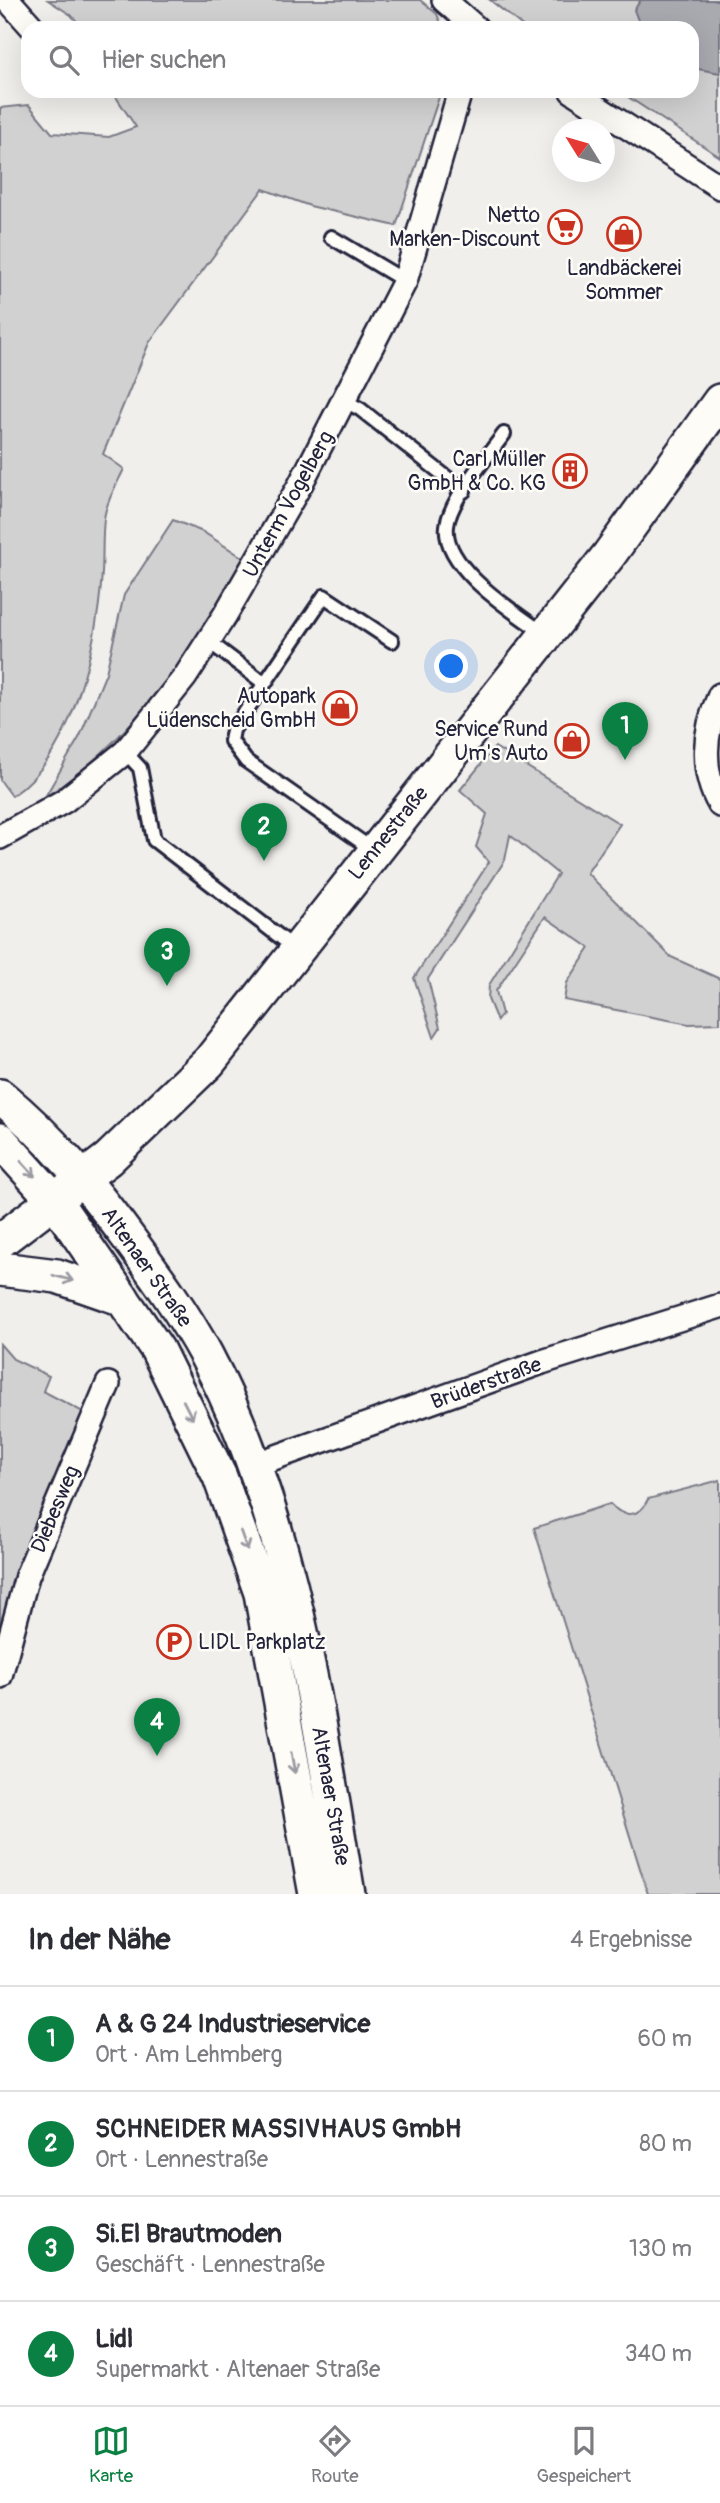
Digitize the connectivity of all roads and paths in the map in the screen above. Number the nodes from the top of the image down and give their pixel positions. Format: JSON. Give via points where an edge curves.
{"nodes":[{"id":1,"x":8,"y":0,"type":"edge"},
{"id":2,"x":444,"y":0,"type":"edge"},
{"id":3,"x":27,"y":21,"type":"edge"},
{"id":4,"x":468,"y":21,"type":"edge"},
{"id":5,"x":458,"y":98,"type":"edge"},
{"id":6,"x":583,"y":98,"type":"edge"},
{"id":7,"x":720,"y":187,"type":"edge"},
{"id":8,"x":331,"y":237,"type":"dead end"},
{"id":9,"x":405,"y":281,"type":"junction"},
{"id":10,"x":345,"y":401,"type":"junction"},
{"id":11,"x":720,"y":401,"type":"edge"},
{"id":12,"x":504,"y":434,"type":"dead end"},
{"id":13,"x":464,"y":491,"type":"junction"},
{"id":14,"x":546,"y":635,"type":"junction"},
{"id":15,"x":208,"y":641,"type":"junction"},
{"id":16,"x":392,"y":641,"type":"dead end"},
{"id":17,"x":264,"y":683,"type":"junction"},
{"id":18,"x":720,"y":695,"type":"edge"},
{"id":19,"x":125,"y":752,"type":"junction"},
{"id":20,"x":720,"y":805,"type":"edge"},
{"id":21,"x":0,"y":837,"type":"edge"},
{"id":22,"x":374,"y":851,"type":"junction"},
{"id":23,"x":297,"y":951,"type":"junction"},
{"id":24,"x":0,"y":1096,"type":"edge"},
{"id":25,"x":0,"y":1140,"type":"edge"},
{"id":26,"x":84,"y":1178,"type":"junction"},
{"id":27,"x":55,"y":1201,"type":"junction"},
{"id":28,"x":0,"y":1241,"type":"edge"},
{"id":29,"x":0,"y":1269,"type":"edge"},
{"id":30,"x":123,"y":1299,"type":"junction"},
{"id":31,"x":720,"y":1306,"type":"edge"},
{"id":32,"x":108,"y":1384,"type":"dead end"},
{"id":33,"x":254,"y":1465,"type":"junction"},
{"id":34,"x":220,"y":1477,"type":"junction"},
{"id":35,"x":0,"y":1676,"type":"edge"},
{"id":36,"x":332,"y":1890,"type":"edge"}],
"edges":[{"from":1,"to":3,"type":"street"},
{"from":2,"to":4,"type":"street"},
{"from":5,"to":9,"type":"street","name":"Unterm Vogelberg"},
{"from":6,"to":7,"type":"street"},
{"from":8,"to":9,"type":"lane"},
{"from":9,"to":10,"type":"street","name":"Unterm Vogelberg"},
{"from":10,"to":13,"type":"lane"},
{"from":10,"to":15,"type":"street","name":"Unterm Vogelberg"},
{"from":11,"to":14,"type":"main road","name":"Lennestraße"},
{"from":12,"to":13,"type":"lane"},
{"from":13,"to":14,"type":"lane","via":[[447,526],[460,563],[481,586]]},
{"from":14,"to":22,"type":"main road","name":"Lennestraße"},
{"from":15,"to":17,"type":"lane"},
{"from":15,"to":19,"type":"street","name":"Unterm Vogelberg"},
{"from":16,"to":17,"type":"lane","via":[[324,596]]},
{"from":17,"to":22,"type":"lane","via":[[233,730],[235,750]]},
{"from":18,"to":20,"type":"street","via":[[706,742],[707,768]]},
{"from":19,"to":21,"type":"street","name":"Unterm Vogelberg","via":[[64,801]]},
{"from":19,"to":23,"type":"lane","via":[[140,768],[153,840]]},
{"from":22,"to":23,"type":"main road","name":"Lennestraße"},
{"from":23,"to":26,"type":"main road","name":"Lennestraße","via":[[209,1062]]},
{"from":24,"to":26,"type":"main road","name":"Altenaer Straße","via":[[45,1134]]},
{"from":25,"to":27,"type":"main road","name":"Altenaer Straße","one_way":true},
{"from":26,"to":27,"type":"main road","name":"Lennestraße"},
{"from":26,"to":33,"type":"main road","name":"Altenaer Straße","via":[[205,1355]]},
{"from":27,"to":28,"type":"main road","name":"Lennestraße"},
{"from":27,"to":30,"type":"main road","name":"Altenaer Straße"},
{"from":29,"to":30,"type":"main road","one_way":true,"via":[[57,1276]]},
{"from":30,"to":34,"type":"main road","name":"Altenaer Straße","one_way":true,"via":[[157,1349]]},
{"from":31,"to":33,"type":"street","name":"Brüderstraße","via":[[542,1362]]},
{"from":32,"to":35,"type":"street","name":"Diebesweg","via":[[27,1576]]},
{"from":33,"to":34,"type":"main road"},
{"from":33,"to":36,"type":"main road","name":"Altenaer Straße","via":[[298,1618]]},
{"from":34,"to":36,"type":"main road","name":"Altenaer Straße","one_way":true,"via":[[261,1593]]}]}
